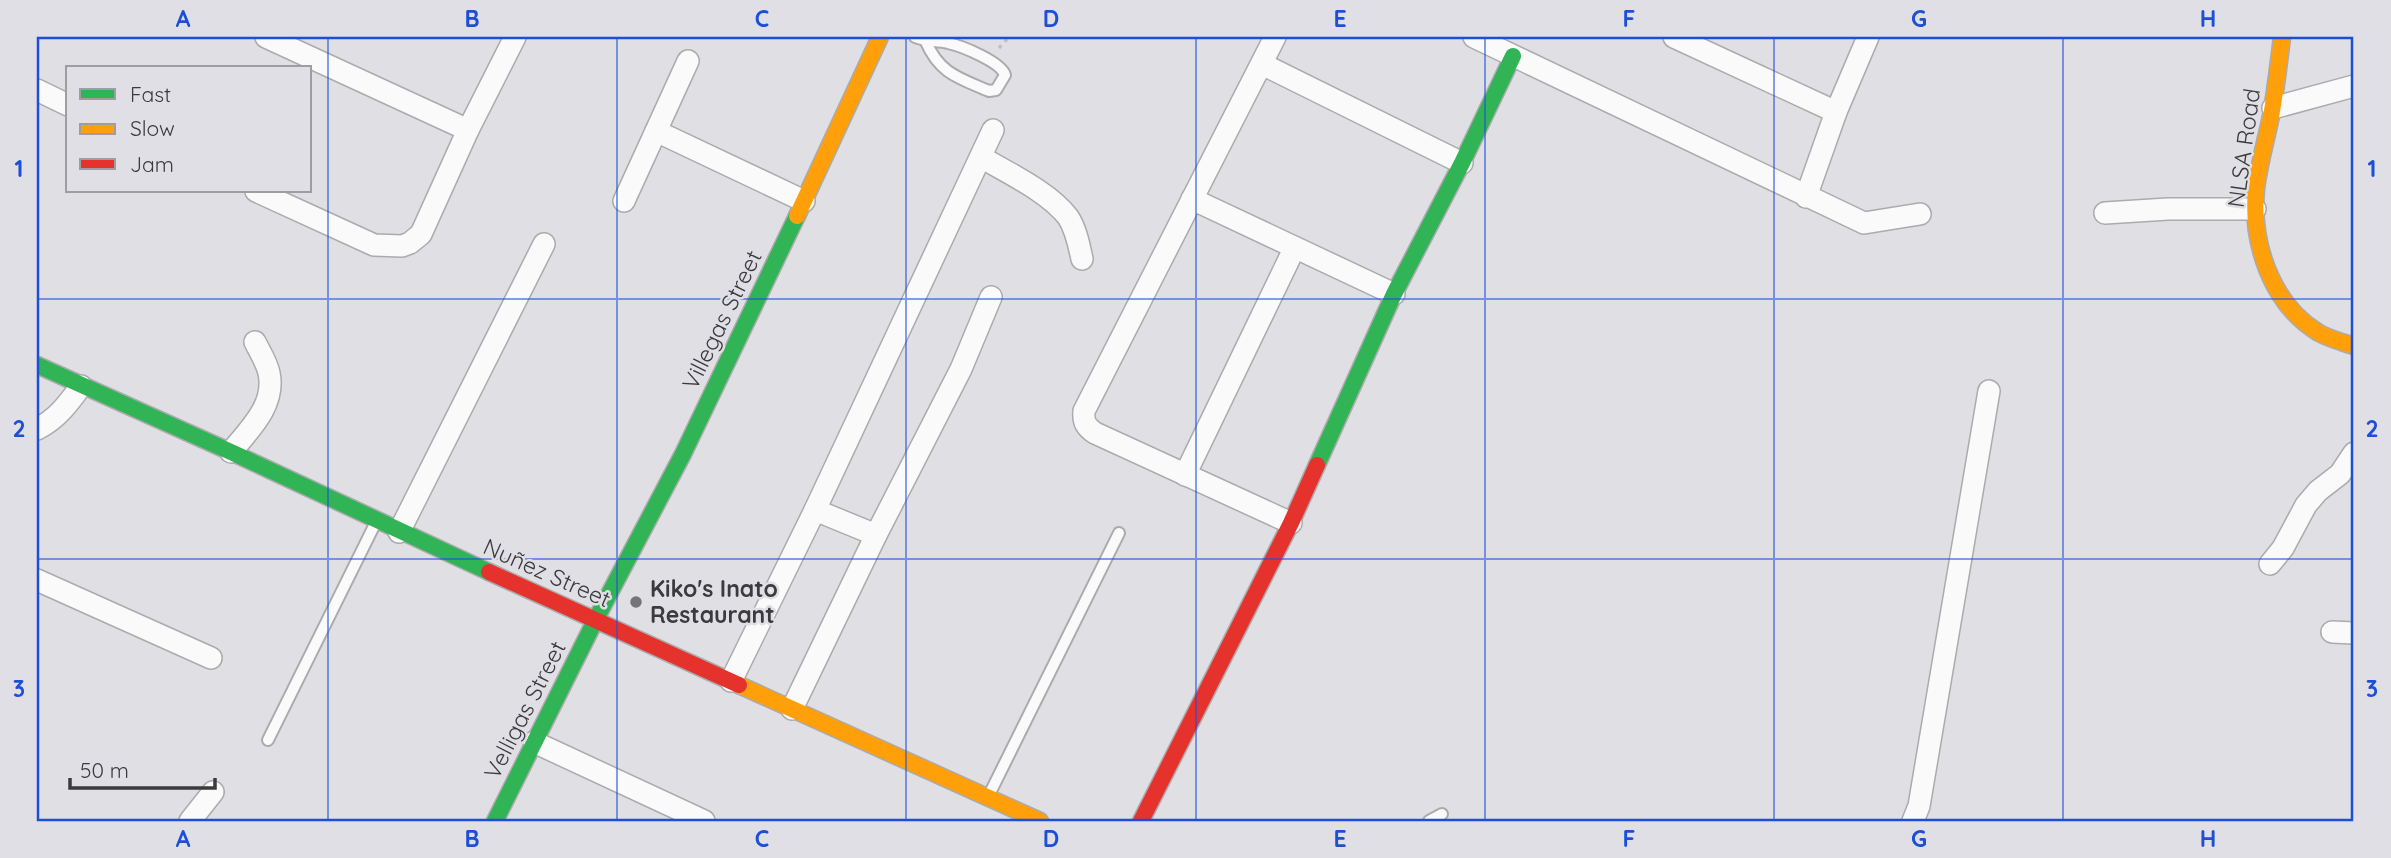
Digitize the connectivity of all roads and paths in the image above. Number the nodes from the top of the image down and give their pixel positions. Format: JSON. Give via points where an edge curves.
{"nodes":[{"id":1,"x":266,"y":37,"type":"edge"},
{"id":2,"x":514,"y":37,"type":"edge"},
{"id":3,"x":880,"y":37,"type":"edge"},
{"id":4,"x":1275,"y":37,"type":"edge"},
{"id":5,"x":1474,"y":37,"type":"edge"},
{"id":6,"x":1674,"y":37,"type":"edge"},
{"id":7,"x":1868,"y":37,"type":"edge"},
{"id":8,"x":2282,"y":37,"type":"edge"},
{"id":9,"x":921,"y":39,"type":"edge"},
{"id":10,"x":1513,"y":56,"type":"junction"},
{"id":11,"x":688,"y":61,"type":"dead end"},
{"id":12,"x":1262,"y":64,"type":"junction"},
{"id":13,"x":2354,"y":86,"type":"edge"},
{"id":14,"x":37,"y":90,"type":"edge"},
{"id":15,"x":66,"y":103,"type":"edge"},
{"id":16,"x":2273,"y":108,"type":"junction"},
{"id":17,"x":1836,"y":112,"type":"junction"},
{"id":18,"x":468,"y":130,"type":"junction"},
{"id":19,"x":993,"y":130,"type":"dead end"},
{"id":20,"x":656,"y":131,"type":"junction"},
{"id":21,"x":981,"y":157,"type":"junction"},
{"id":22,"x":1462,"y":163,"type":"junction"},
{"id":23,"x":259,"y":192,"type":"edge"},
{"id":24,"x":1806,"y":197,"type":"junction"},
{"id":25,"x":1192,"y":199,"type":"junction"},
{"id":26,"x":624,"y":201,"type":"dead end"},
{"id":27,"x":804,"y":201,"type":"junction"},
{"id":28,"x":2255,"y":209,"type":"junction"},
{"id":29,"x":2105,"y":213,"type":"dead end"},
{"id":30,"x":1920,"y":214,"type":"dead end"},
{"id":31,"x":544,"y":244,"type":"dead end"},
{"id":32,"x":1294,"y":248,"type":"junction"},
{"id":33,"x":1082,"y":259,"type":"dead end"},
{"id":34,"x":1394,"y":294,"type":"junction"},
{"id":35,"x":991,"y":298,"type":"dead end"},
{"id":36,"x":255,"y":342,"type":"dead end"},
{"id":37,"x":2354,"y":346,"type":"edge"},
{"id":38,"x":37,"y":365,"type":"edge"},
{"id":39,"x":81,"y":386,"type":"junction"},
{"id":40,"x":1989,"y":391,"type":"dead end"},
{"id":41,"x":37,"y":429,"type":"edge"},
{"id":42,"x":231,"y":452,"type":"junction"},
{"id":43,"x":2354,"y":453,"type":"edge"},
{"id":44,"x":1185,"y":475,"type":"junction"},
{"id":45,"x":815,"y":510,"type":"junction"},
{"id":46,"x":376,"y":521,"type":"junction"},
{"id":47,"x":1291,"y":523,"type":"junction"},
{"id":48,"x":399,"y":532,"type":"junction"},
{"id":49,"x":1119,"y":533,"type":"dead end"},
{"id":50,"x":876,"y":535,"type":"junction"},
{"id":51,"x":2270,"y":565,"type":"dead end"},
{"id":52,"x":37,"y":580,"type":"edge"},
{"id":53,"x":596,"y":619,"type":"junction"},
{"id":54,"x":2332,"y":632,"type":"dead end"},
{"id":55,"x":2354,"y":633,"type":"edge"},
{"id":56,"x":211,"y":658,"type":"dead end"},
{"id":57,"x":731,"y":681,"type":"junction"},
{"id":58,"x":792,"y":709,"type":"junction"},
{"id":59,"x":268,"y":740,"type":"dead end"},
{"id":60,"x":534,"y":742,"type":"junction"},
{"id":61,"x":213,"y":792,"type":"dead end"},
{"id":62,"x":988,"y":797,"type":"junction"},
{"id":63,"x":1442,"y":814,"type":"dead end"},
{"id":64,"x":190,"y":821,"type":"edge"},
{"id":65,"x":495,"y":821,"type":"edge"},
{"id":66,"x":704,"y":821,"type":"edge"},
{"id":67,"x":1040,"y":821,"type":"edge"},
{"id":68,"x":1141,"y":821,"type":"edge"},
{"id":69,"x":1429,"y":821,"type":"edge"},
{"id":70,"x":1913,"y":821,"type":"edge"}],
"edges":[{"from":1,"to":18,"type":"street"},
{"from":2,"to":18,"type":"street"},
{"from":3,"to":27,"type":"street","name":"Villegas Street"},
{"from":4,"to":12,"type":"street"},
{"from":5,"to":10,"type":"street"},
{"from":6,"to":17,"type":"street"},
{"from":7,"to":17,"type":"street"},
{"from":8,"to":16,"type":"street","name":"NLSA Road"},
{"from":9,"to":9,"type":"lane","via":[[946,71],[989,91],[1001,84],[1004,71],[991,62],[951,44]]},
{"from":10,"to":22,"type":"street"},
{"from":10,"to":24,"type":"street"},
{"from":11,"to":20,"type":"street"},
{"from":12,"to":22,"type":"street"},
{"from":12,"to":25,"type":"street"},
{"from":13,"to":16,"type":"street"},
{"from":14,"to":15,"type":"street"},
{"from":16,"to":28,"type":"street","name":"NLSA Road"},
{"from":17,"to":24,"type":"street"},
{"from":18,"to":23,"type":"street","via":[[421,234],[402,246],[374,245]]},
{"from":19,"to":21,"type":"street"},
{"from":20,"to":26,"type":"street"},
{"from":20,"to":27,"type":"street"},
{"from":21,"to":33,"type":"street","via":[[1031,187],[1068,217]]},
{"from":21,"to":45,"type":"street"},
{"from":22,"to":34,"type":"street"},
{"from":24,"to":30,"type":"street","via":[[1864,223]]},
{"from":25,"to":32,"type":"street"},
{"from":25,"to":44,"type":"street","via":[[1083,418],[1095,433]]},
{"from":27,"to":53,"type":"street","name":"Villegas Street","via":[[683,454]]},
{"from":28,"to":29,"type":"street"},
{"from":28,"to":37,"type":"street","name":"NLSA Road","via":[[2262,259],[2289,307],[2322,334]]},
{"from":31,"to":48,"type":"street"},
{"from":32,"to":34,"type":"street"},
{"from":32,"to":44,"type":"street"},
{"from":34,"to":47,"type":"street"},
{"from":35,"to":50,"type":"street","via":[[961,369]]},
{"from":36,"to":42,"type":"street","via":[[269,370],[270,394]]},
{"from":38,"to":39,"type":"street","name":"Nuñez Street"},
{"from":39,"to":41,"type":"street","via":[[65,408]]},
{"from":39,"to":42,"type":"street","name":"Nuñez Street"},
{"from":40,"to":70,"type":"street"},
{"from":42,"to":46,"type":"street","name":"Nuñez Street"},
{"from":43,"to":51,"type":"street","via":[[2340,474],[2313,497]]},
{"from":44,"to":47,"type":"street"},
{"from":45,"to":50,"type":"street"},
{"from":45,"to":57,"type":"street"},
{"from":46,"to":48,"type":"street","name":"Nuñez Street"},
{"from":46,"to":59,"type":"lane"},
{"from":47,"to":68,"type":"street"},
{"from":48,"to":53,"type":"street","name":"Nuñez Street"},
{"from":49,"to":62,"type":"lane"},
{"from":50,"to":58,"type":"street"},
{"from":52,"to":56,"type":"street"},
{"from":53,"to":57,"type":"street","name":"Nuñez Street"},
{"from":53,"to":60,"type":"street","name":"Velligas Street"},
{"from":54,"to":55,"type":"street"},
{"from":57,"to":58,"type":"street","name":"Nuñez Street"},
{"from":58,"to":62,"type":"street","name":"Nuñez Street"},
{"from":60,"to":65,"type":"street","name":"Velligas Street"},
{"from":60,"to":66,"type":"street"},
{"from":61,"to":64,"type":"street"},
{"from":62,"to":67,"type":"street","name":"Nuñez Street"},
{"from":63,"to":69,"type":"lane"}]}
